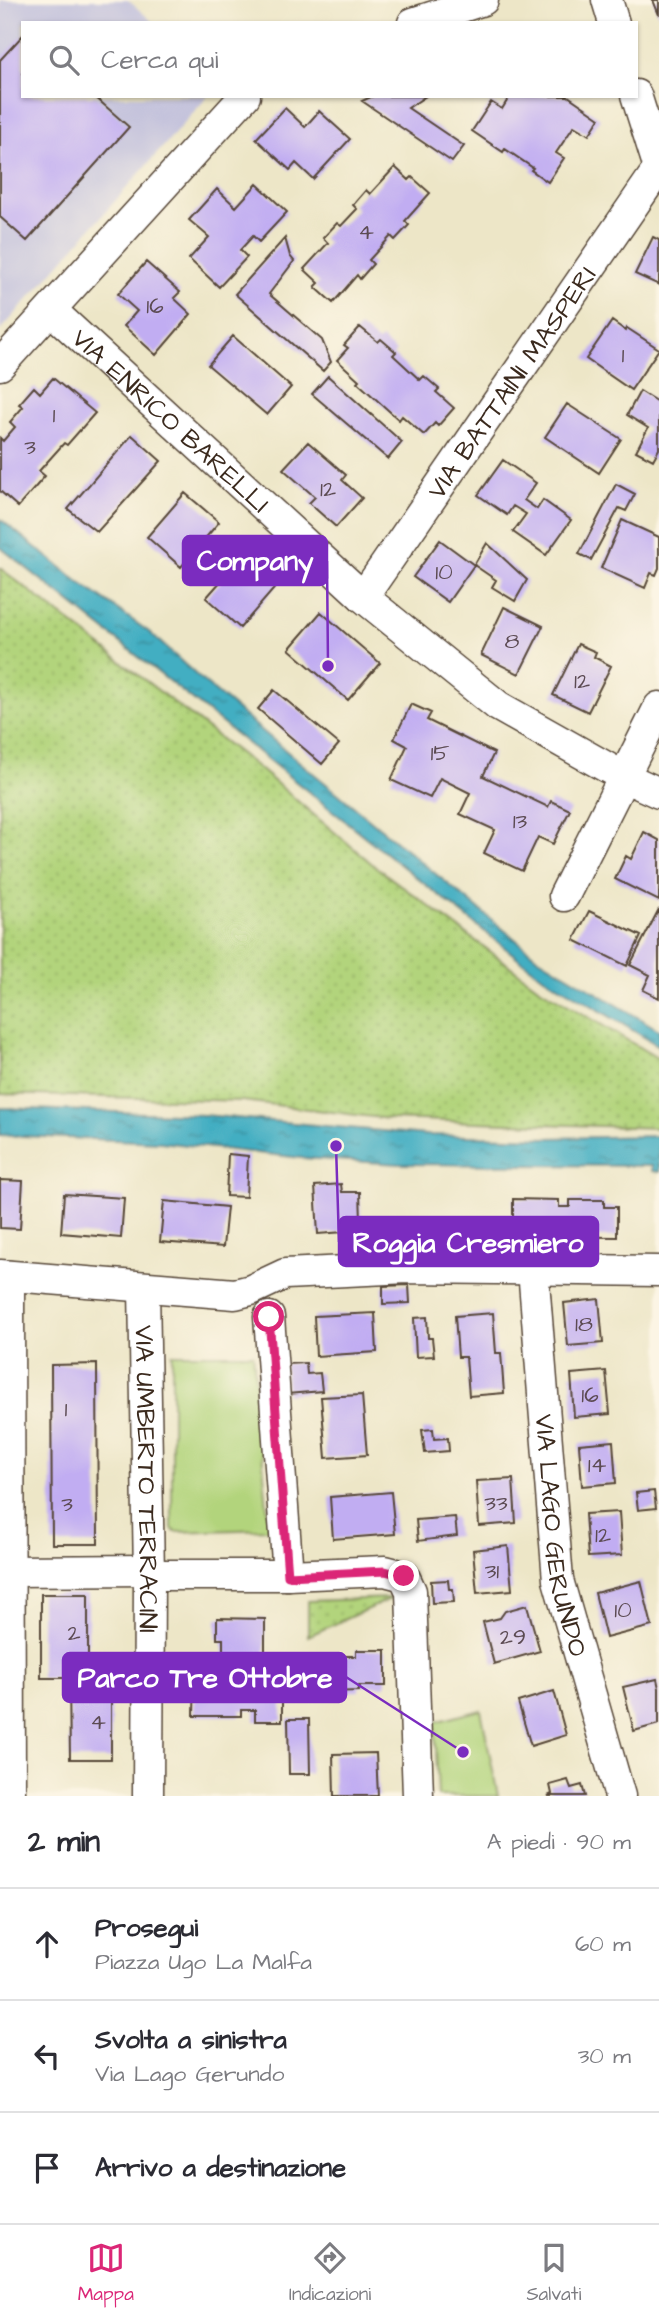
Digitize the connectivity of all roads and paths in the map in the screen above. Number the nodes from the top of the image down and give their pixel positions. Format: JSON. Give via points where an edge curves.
{"nodes":[{"id":1,"x":483,"y":0,"type":"edge"},
{"id":2,"x":607,"y":0,"type":"edge"},
{"id":3,"x":419,"y":21,"type":"edge"},
{"id":4,"x":613,"y":21,"type":"edge"},
{"id":5,"x":243,"y":98,"type":"edge"},
{"id":6,"x":637,"y":98,"type":"edge"},
{"id":7,"x":659,"y":168,"type":"edge"},
{"id":8,"x":51,"y":310,"type":"junction"},
{"id":9,"x":0,"y":365,"type":"edge"},
{"id":10,"x":363,"y":597,"type":"junction"},
{"id":11,"x":659,"y":708,"type":"edge"},
{"id":12,"x":624,"y":777,"type":"junction"},
{"id":13,"x":659,"y":793,"type":"edge"},
{"id":14,"x":564,"y":896,"type":"dead end"},
{"id":15,"x":533,"y":1269,"type":"junction"},
{"id":16,"x":659,"y":1271,"type":"edge"},
{"id":17,"x":5,"y":1276,"type":"edge"},
{"id":18,"x":144,"y":1288,"type":"junction"},
{"id":19,"x":269,"y":1317,"type":"dead end"},
{"id":20,"x":148,"y":1572,"type":"junction"},
{"id":21,"x":288,"y":1576,"type":"junction"},
{"id":22,"x":6,"y":1580,"type":"edge"},
{"id":23,"x":10,"y":1796,"type":"edge"},
{"id":24,"x":148,"y":1796,"type":"edge"},
{"id":25,"x":418,"y":1796,"type":"edge"},
{"id":26,"x":620,"y":1796,"type":"edge"}],
"edges":[{"from":1,"to":3,"type":"street"},
{"from":2,"to":4,"type":"street"},
{"from":5,"to":8,"type":"street","name":"VIA ENRICO BARELLI"},
{"from":6,"to":7,"type":"street"},
{"from":7,"to":10,"type":"street","name":"VIA BATTAINI MASPERI"},
{"from":8,"to":9,"type":"street"},
{"from":8,"to":10,"type":"street","name":"VIA ENRICO BARELLI"},
{"from":10,"to":12,"type":"street","name":"VIA ENRICO BARELLI","via":[[498,706]]},
{"from":11,"to":12,"type":"street"},
{"from":12,"to":13,"type":"street","name":"VIA ENRICO BARELLI"},
{"from":12,"to":14,"type":"street"},
{"from":15,"to":16,"type":"street"},
{"from":15,"to":18,"type":"street","via":[[408,1268],[285,1274],[234,1294]]},
{"from":15,"to":26,"type":"street","name":"VIA LAGO GERUNDO","via":[[558,1580]]},
{"from":17,"to":18,"type":"street"},
{"from":17,"to":22,"type":"street"},
{"from":18,"to":20,"type":"street","name":"VIA UMBERTO TERRACINI"},
{"from":19,"to":21,"type":"street"},
{"from":20,"to":21,"type":"street"},
{"from":20,"to":22,"type":"street"},
{"from":20,"to":24,"type":"street","name":"VIA UMBERTO TERRACINI"},
{"from":21,"to":25,"type":"street","via":[[385,1571],[404,1576],[411,1591]]},
{"from":22,"to":23,"type":"street"}]}
